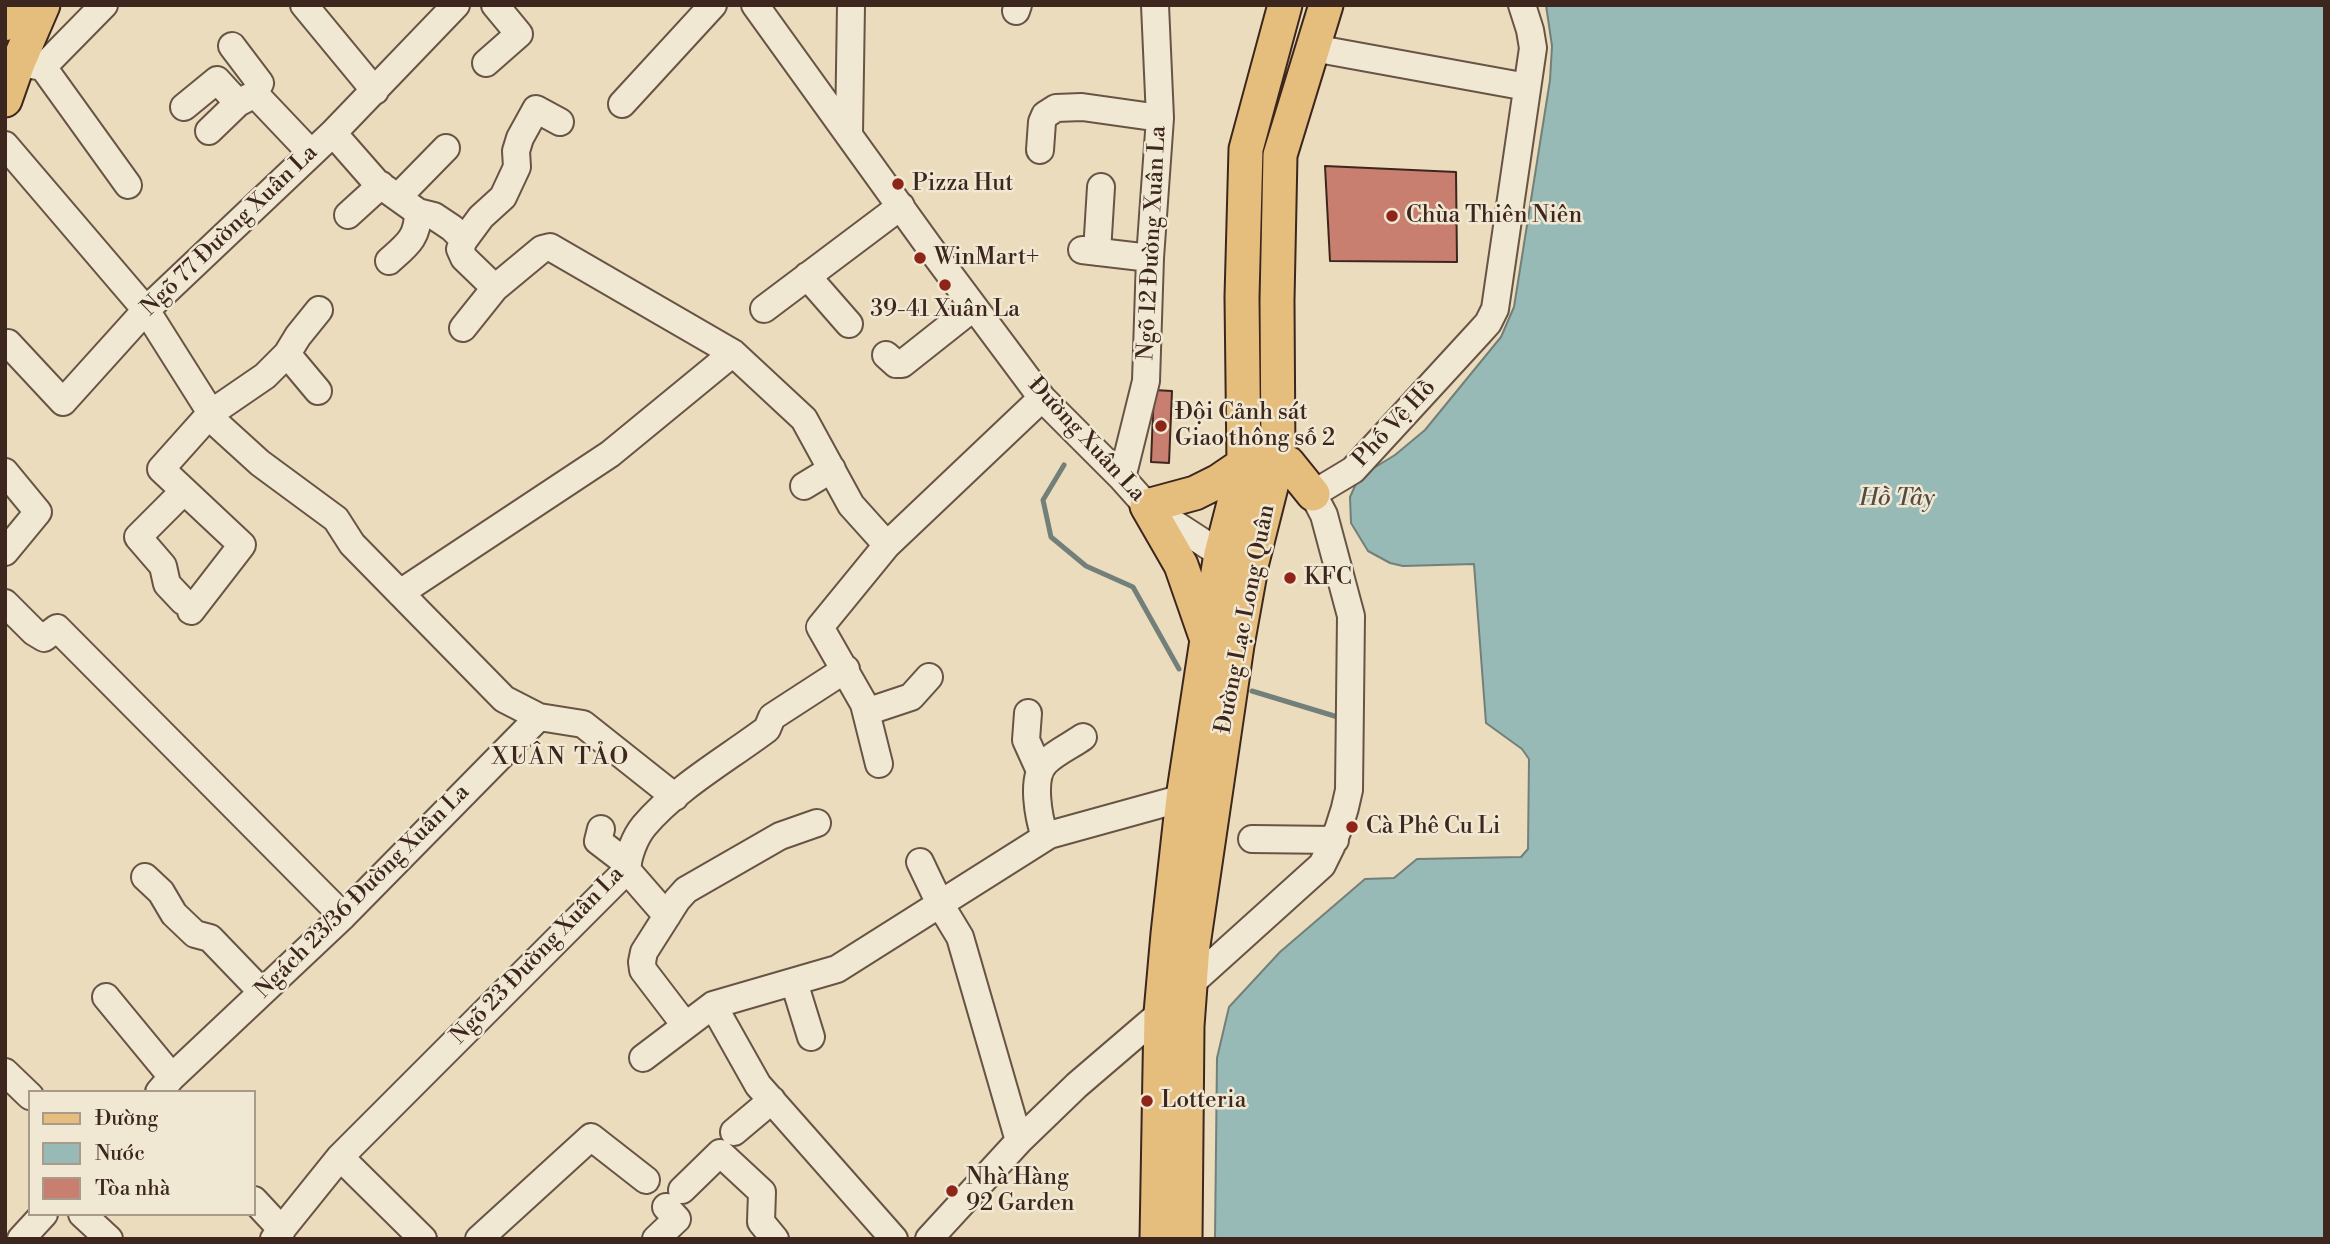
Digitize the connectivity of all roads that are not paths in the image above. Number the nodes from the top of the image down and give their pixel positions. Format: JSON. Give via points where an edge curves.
{"nodes":[{"id":1,"x":12,"y":5,"type":"edge"},
{"id":2,"x":43,"y":5,"type":"edge"},
{"id":3,"x":104,"y":5,"type":"edge"},
{"id":4,"x":304,"y":5,"type":"edge"},
{"id":5,"x":456,"y":5,"type":"edge"},
{"id":6,"x":495,"y":5,"type":"edge"},
{"id":7,"x":713,"y":5,"type":"edge"},
{"id":8,"x":755,"y":5,"type":"edge"},
{"id":9,"x":851,"y":5,"type":"edge"},
{"id":10,"x":1155,"y":5,"type":"edge"},
{"id":11,"x":1285,"y":5,"type":"edge"},
{"id":12,"x":1326,"y":5,"type":"edge"},
{"id":13,"x":1522,"y":5,"type":"edge"},
{"id":14,"x":5,"y":21,"type":"edge"},
{"id":15,"x":1313,"y":48,"type":"junction"},
{"id":16,"x":231,"y":62,"type":"dead end"},
{"id":17,"x":486,"y":63,"type":"dead end"},
{"id":18,"x":30,"y":65,"type":"junction"},
{"id":19,"x":1527,"y":87,"type":"junction"},
{"id":20,"x":375,"y":91,"type":"junction"},
{"id":21,"x":247,"y":98,"type":"junction"},
{"id":22,"x":5,"y":100,"type":"edge"},
{"id":23,"x":622,"y":104,"type":"dead end"},
{"id":24,"x":184,"y":107,"type":"dead end"},
{"id":25,"x":1160,"y":118,"type":"junction"},
{"id":26,"x":560,"y":122,"type":"dead end"},
{"id":27,"x":209,"y":131,"type":"dead end"},
{"id":28,"x":849,"y":132,"type":"junction"},
{"id":29,"x":334,"y":133,"type":"junction"},
{"id":30,"x":5,"y":145,"type":"edge"},
{"id":31,"x":446,"y":148,"type":"dead end"},
{"id":32,"x":1040,"y":150,"type":"dead end"},
{"id":33,"x":311,"y":153,"type":"junction"},
{"id":34,"x":128,"y":185,"type":"dead end"},
{"id":35,"x":1101,"y":187,"type":"dead end"},
{"id":36,"x":399,"y":198,"type":"junction"},
{"id":37,"x":901,"y":206,"type":"junction"},
{"id":38,"x":348,"y":215,"type":"dead end"},
{"id":39,"x":464,"y":240,"type":"junction"},
{"id":40,"x":1150,"y":258,"type":"junction"},
{"id":41,"x":389,"y":261,"type":"dead end"},
{"id":42,"x":807,"y":276,"type":"junction"},
{"id":43,"x":495,"y":288,"type":"junction"},
{"id":44,"x":974,"y":307,"type":"junction"},
{"id":45,"x":764,"y":309,"type":"dead end"},
{"id":46,"x":146,"y":310,"type":"junction"},
{"id":47,"x":319,"y":310,"type":"dead end"},
{"id":48,"x":849,"y":324,"type":"dead end"},
{"id":49,"x":463,"y":328,"type":"dead end"},
{"id":50,"x":8,"y":343,"type":"dead end"},
{"id":51,"x":288,"y":354,"type":"junction"},
{"id":52,"x":733,"y":354,"type":"junction"},
{"id":53,"x":886,"y":355,"type":"dead end"},
{"id":54,"x":318,"y":391,"type":"dead end"},
{"id":55,"x":1042,"y":398,"type":"junction"},
{"id":56,"x":211,"y":413,"type":"junction"},
{"id":57,"x":1278,"y":459,"type":"junction"},
{"id":58,"x":1244,"y":464,"type":"junction"},
{"id":59,"x":832,"y":469,"type":"junction"},
{"id":60,"x":5,"y":472,"type":"edge"},
{"id":61,"x":1122,"y":478,"type":"junction"},
{"id":62,"x":804,"y":486,"type":"dead end"},
{"id":63,"x":184,"y":491,"type":"junction"},
{"id":64,"x":1313,"y":494,"type":"junction"},
{"id":65,"x":1147,"y":506,"type":"junction"},
{"id":66,"x":887,"y":545,"type":"junction"},
{"id":67,"x":5,"y":552,"type":"edge"},
{"id":68,"x":1237,"y":558,"type":"junction"},
{"id":69,"x":400,"y":593,"type":"junction"},
{"id":70,"x":5,"y":603,"type":"edge"},
{"id":71,"x":1207,"y":640,"type":"junction"},
{"id":72,"x":846,"y":669,"type":"junction"},
{"id":73,"x":923,"y":696,"type":"dead end"},
{"id":74,"x":866,"y":712,"type":"junction"},
{"id":75,"x":1028,"y":713,"type":"dead end"},
{"id":76,"x":538,"y":717,"type":"junction"},
{"id":77,"x":1083,"y":737,"type":"dead end"},
{"id":78,"x":879,"y":764,"type":"dead end"},
{"id":79,"x":1040,"y":771,"type":"junction"},
{"id":80,"x":675,"y":797,"type":"junction"},
{"id":81,"x":1183,"y":798,"type":"junction"},
{"id":82,"x":817,"y":824,"type":"dead end"},
{"id":83,"x":601,"y":829,"type":"dead end"},
{"id":84,"x":1045,"y":837,"type":"junction"},
{"id":85,"x":1252,"y":839,"type":"dead end"},
{"id":86,"x":1335,"y":840,"type":"junction"},
{"id":87,"x":920,"y":862,"type":"dead end"},
{"id":88,"x":628,"y":867,"type":"junction"},
{"id":89,"x":145,"y":877,"type":"dead end"},
{"id":90,"x":940,"y":904,"type":"junction"},
{"id":91,"x":343,"y":916,"type":"junction"},
{"id":92,"x":667,"y":916,"type":"junction"},
{"id":93,"x":794,"y":982,"type":"junction"},
{"id":94,"x":1189,"y":985,"type":"junction"},
{"id":95,"x":262,"y":992,"type":"junction"},
{"id":96,"x":106,"y":997,"type":"dead end"},
{"id":97,"x":713,"y":1004,"type":"junction"},
{"id":98,"x":1161,"y":1013,"type":"junction"},
{"id":99,"x":685,"y":1025,"type":"junction"},
{"id":100,"x":811,"y":1037,"type":"dead end"},
{"id":101,"x":643,"y":1058,"type":"dead end"},
{"id":102,"x":5,"y":1072,"type":"edge"},
{"id":103,"x":166,"y":1084,"type":"edge"},
{"id":104,"x":28,"y":1094,"type":"edge"},
{"id":105,"x":772,"y":1100,"type":"junction"},
{"id":106,"x":734,"y":1132,"type":"dead end"},
{"id":107,"x":1020,"y":1141,"type":"junction"},
{"id":108,"x":340,"y":1157,"type":"junction"},
{"id":109,"x":646,"y":1180,"type":"dead end"},
{"id":110,"x":256,"y":1203,"type":"edge"},
{"id":111,"x":42,"y":1216,"type":"edge"},
{"id":112,"x":84,"y":1216,"type":"edge"},
{"id":113,"x":278,"y":1235,"type":"edge"},
{"id":114,"x":938,"y":1235,"type":"edge"},
{"id":115,"x":21,"y":1239,"type":"edge"},
{"id":116,"x":109,"y":1239,"type":"edge"},
{"id":117,"x":423,"y":1239,"type":"edge"},
{"id":118,"x":479,"y":1239,"type":"edge"},
{"id":119,"x":656,"y":1239,"type":"edge"},
{"id":120,"x":775,"y":1239,"type":"edge"},
{"id":121,"x":894,"y":1239,"type":"edge"},
{"id":122,"x":1157,"y":1239,"type":"edge"},
{"id":123,"x":1185,"y":1239,"type":"edge"}],
"edges":[{"from":1,"to":14,"type":"highway"},
{"from":2,"to":18,"type":"main road"},
{"from":3,"to":18,"type":"street"},
{"from":4,"to":20,"type":"street"},
{"from":5,"to":20,"type":"street","name":"Ngõ 77 Đường Xuân La"},
{"from":6,"to":17,"type":"street","via":[[519,34]]},
{"from":7,"to":23,"type":"street"},
{"from":8,"to":28,"type":"street","name":"Đường Xuân La"},
{"from":9,"to":28,"type":"street"},
{"from":10,"to":25,"type":"street","name":"Ngõ 12 Đường Xuân La"},
{"from":11,"to":58,"type":"main road","name":"Đường Lạc Long Quân","via":[[1245,149]]},
{"from":12,"to":15,"type":"main road","name":"Đường Lạc Long Quân"},
{"from":13,"to":19,"type":"street","name":"Phố Vệ Hồ","via":[[1533,48]]},
{"from":15,"to":19,"type":"street"},
{"from":15,"to":57,"type":"main road","name":"Đường Lạc Long Quân","via":[[1280,155]]},
{"from":16,"to":21,"type":"street","via":[[260,83]]},
{"from":18,"to":22,"type":"main road"},
{"from":18,"to":34,"type":"street"},
{"from":19,"to":64,"type":"street","name":"Phố Vệ Hồ","via":[[1495,309],[1488,323],[1353,471]]},
{"from":20,"to":29,"type":"street","name":"Ngõ 77 Đường Xuân La"},
{"from":21,"to":24,"type":"street","via":[[217,80]]},
{"from":21,"to":27,"type":"street"},
{"from":21,"to":33,"type":"street"},
{"from":25,"to":32,"type":"street","via":[[1056,108],[1042,122]]},
{"from":25,"to":40,"type":"street","name":"Ngõ 12 Đường Xuân La"},
{"from":26,"to":39,"type":"street","via":[[536,109],[520,138],[517,167],[503,197]]},
{"from":28,"to":37,"type":"street","name":"Đường Xuân La"},
{"from":29,"to":33,"type":"street","name":"Ngõ 77 Đường Xuân La"},
{"from":29,"to":36,"type":"street"},
{"from":30,"to":46,"type":"street"},
{"from":31,"to":36,"type":"street"},
{"from":33,"to":46,"type":"street","name":"Ngõ 77 Đường Xuân La"},
{"from":35,"to":40,"type":"street","via":[[1090,251]]},
{"from":36,"to":38,"type":"street"},
{"from":36,"to":39,"type":"street","via":[[434,216]]},
{"from":36,"to":41,"type":"street","via":[[418,224],[412,239]]},
{"from":37,"to":42,"type":"street"},
{"from":37,"to":44,"type":"street","name":"Đường Xuân La"},
{"from":39,"to":43,"type":"street","via":[[460,249],[464,258]]},
{"from":40,"to":61,"type":"street","name":"Ngõ 12 Đường Xuân La","via":[[1146,381]]},
{"from":42,"to":45,"type":"street"},
{"from":42,"to":48,"type":"street"},
{"from":43,"to":49,"type":"street"},
{"from":43,"to":52,"type":"street","via":[[550,247]]},
{"from":44,"to":53,"type":"street","via":[[902,364],[896,365]]},
{"from":44,"to":55,"type":"street","name":"Đường Xuân La"},
{"from":46,"to":50,"type":"street","name":"Ngõ 77 Đường Xuân La","via":[[63,402]]},
{"from":46,"to":56,"type":"street"},
{"from":47,"to":51,"type":"street"},
{"from":51,"to":54,"type":"street"},
{"from":51,"to":56,"type":"street"},
{"from":52,"to":59,"type":"street","via":[[804,419]]},
{"from":52,"to":69,"type":"street","via":[[610,454]]},
{"from":55,"to":61,"type":"street","name":"Đường Xuân La"},
{"from":55,"to":66,"type":"street"},
{"from":56,"to":63,"type":"street","via":[[162,469]]},
{"from":56,"to":69,"type":"street","via":[[260,463],[336,519],[352,544]]},
{"from":57,"to":58,"type":"main road"},
{"from":57,"to":64,"type":"main road","via":[[1287,463]]},
{"from":57,"to":68,"type":"main road","name":"Đường Lạc Long Quân"},
{"from":58,"to":65,"type":"main road","via":[[1195,493]]},
{"from":58,"to":68,"type":"main road","name":"Đường Lạc Long Quân"},
{"from":59,"to":62,"type":"street"},
{"from":59,"to":66,"type":"street","via":[[852,505]]},
{"from":60,"to":67,"type":"street","via":[[38,512]]},
{"from":61,"to":65,"type":"street","name":"Đường Xuân La"},
{"from":63,"to":63,"type":"street","via":[[242,545],[187,606],[167,584],[163,566],[130,543]]},
{"from":64,"to":86,"type":"street","via":[[1324,515],[1351,616],[1349,790]]},
{"from":65,"to":68,"type":"street","name":"Đường Xuân La"},
{"from":65,"to":71,"type":"main road","via":[[1181,565]]},
{"from":66,"to":72,"type":"street","via":[[820,627]]},
{"from":68,"to":71,"type":"main road","name":"Đường Lạc Long Quân"},
{"from":68,"to":94,"type":"main road","name":"Đường Lạc Long Quân","via":[[1237,645]]},
{"from":69,"to":76,"type":"street","via":[[504,699]]},
{"from":70,"to":91,"type":"street","via":[[44,638],[57,628]]},
{"from":71,"to":81,"type":"main road","name":"Đường Lạc Long Quân"},
{"from":72,"to":74,"type":"street"},
{"from":72,"to":80,"type":"street","name":"Ngõ 23 Đường Xuân La","via":[[772,717],[767,729]]},
{"from":73,"to":74,"type":"street"},
{"from":74,"to":78,"type":"street"},
{"from":75,"to":79,"type":"street","via":[[1026,740]]},
{"from":76,"to":80,"type":"street","via":[[583,724]]},
{"from":76,"to":91,"type":"street","name":"Ngách 23/36 Đường Xuân La"},
{"from":77,"to":79,"type":"street"},
{"from":79,"to":84,"type":"street","via":[[1039,819]]},
{"from":80,"to":88,"type":"street","name":"Ngõ 23 Đường Xuân La","via":[[643,827],[628,856]]},
{"from":81,"to":84,"type":"street"},
{"from":81,"to":98,"type":"main road","name":"Đường Lạc Long Quân"},
{"from":82,"to":92,"type":"street","via":[[780,836],[686,890]]},
{"from":83,"to":88,"type":"street","via":[[598,841]]},
{"from":84,"to":90,"type":"street"},
{"from":85,"to":86,"type":"street"},
{"from":86,"to":94,"type":"street","via":[[1322,865]]},
{"from":87,"to":90,"type":"street"},
{"from":88,"to":92,"type":"street"},
{"from":88,"to":108,"type":"street","name":"Ngõ 23 Đường Xuân La"},
{"from":89,"to":95,"type":"street","via":[[161,892],[174,915],[195,934],[210,938]]},
{"from":90,"to":93,"type":"street","via":[[837,969]]},
{"from":90,"to":107,"type":"street","via":[[960,937]]},
{"from":91,"to":95,"type":"street","name":"Ngách 23/36 Đường Xuân La"},
{"from":92,"to":99,"type":"street","via":[[644,952],[643,970]]},
{"from":93,"to":97,"type":"street"},
{"from":93,"to":100,"type":"street"},
{"from":94,"to":98,"type":"street"},
{"from":94,"to":123,"type":"main road","name":"Đường Lạc Long Quân"},
{"from":95,"to":103,"type":"street","name":"Ngách 23/36 Đường Xuân La"},
{"from":96,"to":103,"type":"street"},
{"from":97,"to":99,"type":"street"},
{"from":97,"to":105,"type":"street","via":[[758,1085]]},
{"from":98,"to":107,"type":"street","via":[[1072,1076]]},
{"from":98,"to":122,"type":"main road","name":"Đường Lạc Long Quân"},
{"from":99,"to":101,"type":"street"},
{"from":102,"to":104,"type":"street"},
{"from":105,"to":106,"type":"street"},
{"from":105,"to":121,"type":"street"},
{"from":107,"to":114,"type":"street"},
{"from":108,"to":113,"type":"street","name":"Ngõ 23 Đường Xuân La"},
{"from":108,"to":117,"type":"street"},
{"from":109,"to":118,"type":"street","via":[[591,1137]]},
{"from":110,"to":113,"type":"street"},
{"from":111,"to":115,"type":"street"},
{"from":112,"to":116,"type":"street"},
{"from":119,"to":120,"type":"street","via":[[677,1219],[674,1199],[720,1153],[762,1192],[761,1222]]}]}
